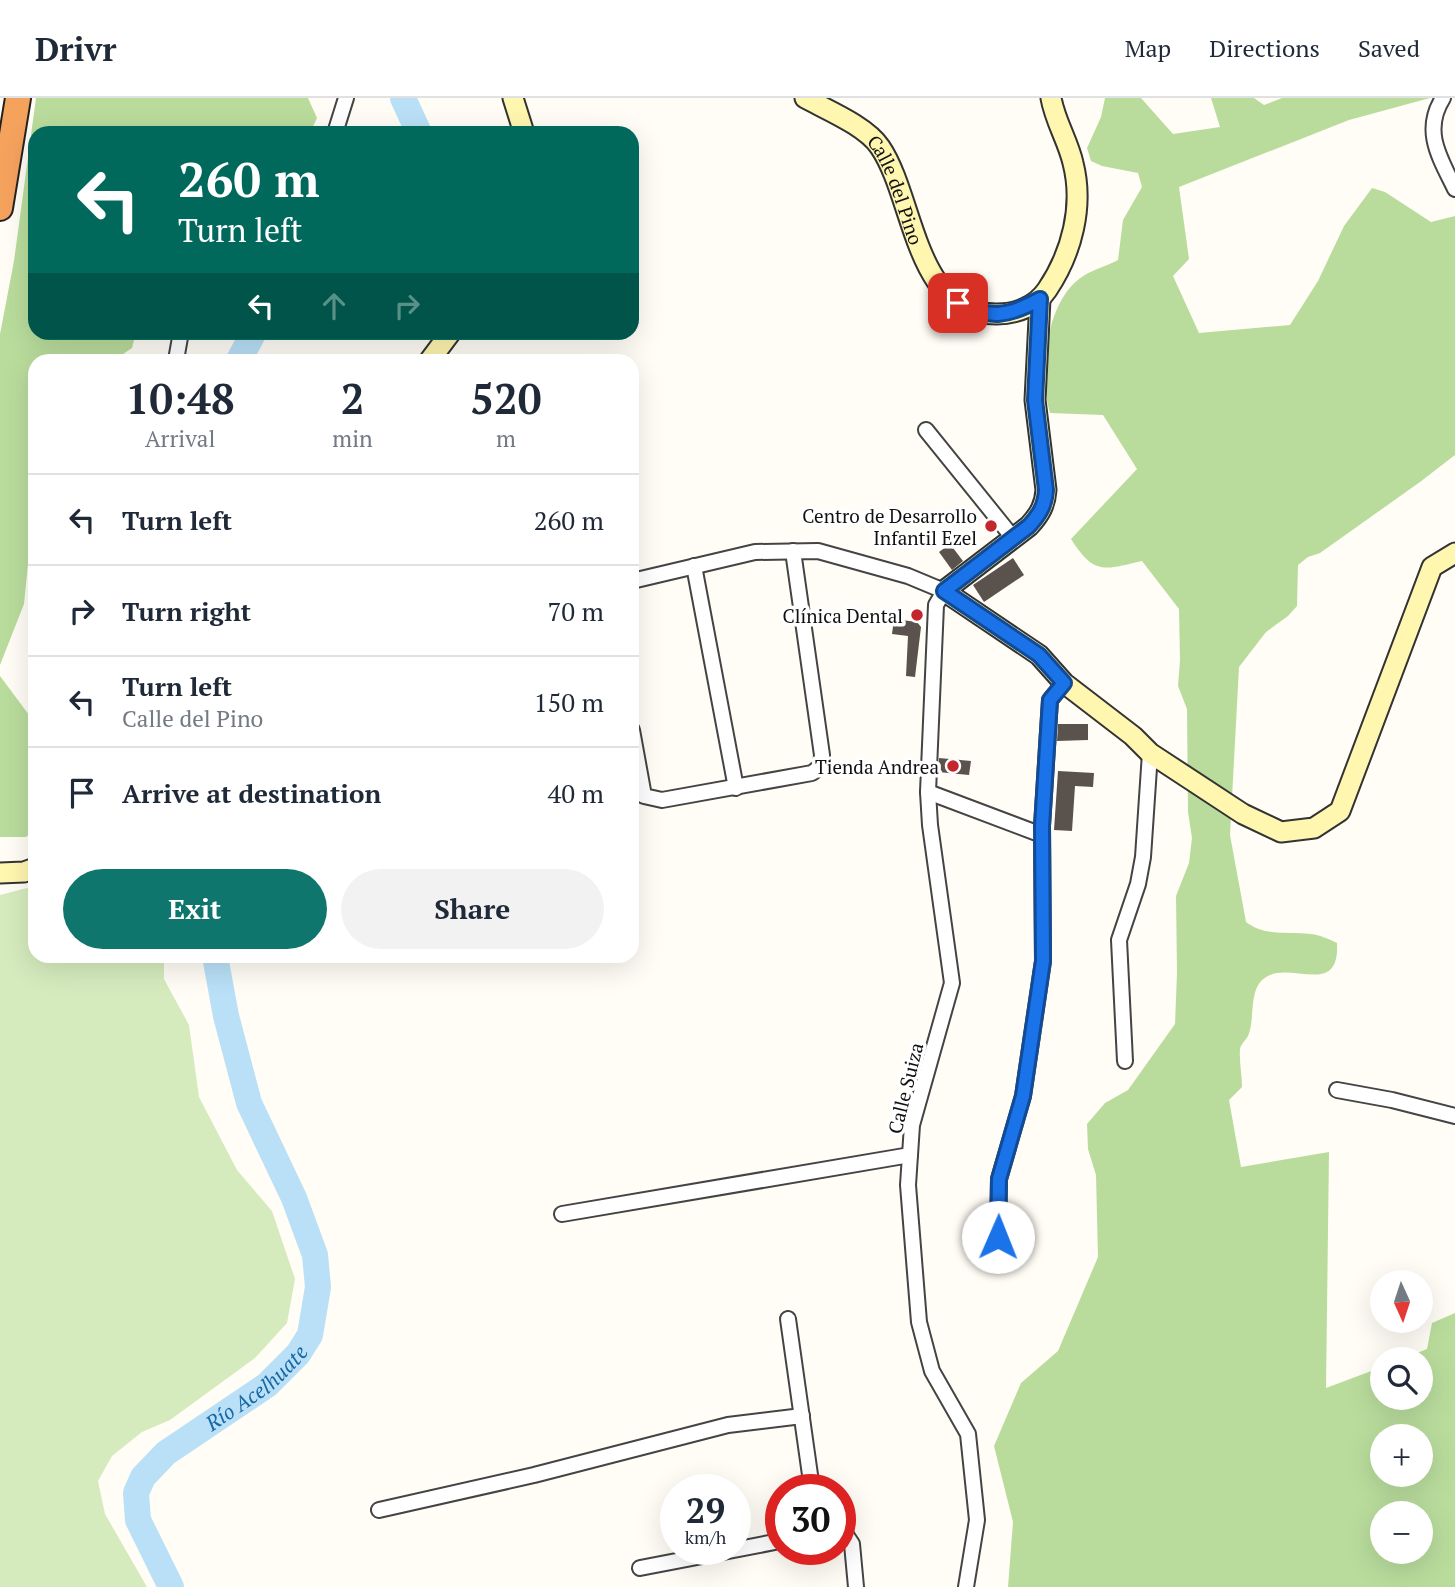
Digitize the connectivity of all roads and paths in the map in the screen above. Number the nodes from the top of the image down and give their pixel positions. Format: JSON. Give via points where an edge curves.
{"nodes":[{"id":1,"x":18,"y":98,"type":"edge"},
{"id":2,"x":346,"y":98,"type":"edge"},
{"id":3,"x":513,"y":98,"type":"edge"},
{"id":4,"x":805,"y":98,"type":"edge"},
{"id":5,"x":1051,"y":98,"type":"edge"},
{"id":6,"x":1443,"y":98,"type":"edge"},
{"id":7,"x":337,"y":126,"type":"edge"},
{"id":8,"x":522,"y":126,"type":"edge"},
{"id":9,"x":1455,"y":189,"type":"edge"},
{"id":10,"x":0,"y":208,"type":"edge"},
{"id":11,"x":1040,"y":299,"type":"junction"},
{"id":12,"x":926,"y":430,"type":"dead end"},
{"id":13,"x":1014,"y":539,"type":"junction"},
{"id":14,"x":793,"y":551,"type":"junction"},
{"id":15,"x":1455,"y":553,"type":"edge"},
{"id":16,"x":694,"y":566,"type":"junction"},
{"id":17,"x":639,"y":579,"type":"edge"},
{"id":18,"x":944,"y":591,"type":"junction"},
{"id":19,"x":1064,"y":683,"type":"junction"},
{"id":20,"x":1150,"y":753,"type":"junction"},
{"id":21,"x":639,"y":768,"type":"edge"},
{"id":22,"x":736,"y":788,"type":"junction"},
{"id":23,"x":928,"y":792,"type":"junction"},
{"id":24,"x":1042,"y":835,"type":"junction"},
{"id":25,"x":28,"y":871,"type":"edge"},
{"id":26,"x":0,"y":873,"type":"edge"},
{"id":27,"x":1125,"y":1061,"type":"dead end"},
{"id":28,"x":1337,"y":1090,"type":"dead end"},
{"id":29,"x":1455,"y":1116,"type":"edge"},
{"id":30,"x":910,"y":1155,"type":"junction"},
{"id":31,"x":562,"y":1214,"type":"dead end"},
{"id":32,"x":998,"y":1237,"type":"dead end"},
{"id":33,"x":788,"y":1319,"type":"dead end"},
{"id":34,"x":802,"y":1416,"type":"junction"},
{"id":35,"x":810,"y":1474,"type":"edge"},
{"id":36,"x":379,"y":1510,"type":"dead end"},
{"id":37,"x":765,"y":1544,"type":"edge"},
{"id":38,"x":854,"y":1565,"type":"edge"},
{"id":39,"x":640,"y":1568,"type":"dead end"},
{"id":40,"x":856,"y":1587,"type":"edge"},
{"id":41,"x":966,"y":1587,"type":"edge"}],
"edges":[{"from":1,"to":10,"type":"highway"},
{"from":2,"to":7,"type":"street"},
{"from":3,"to":8,"type":"street"},
{"from":4,"to":11,"type":"street","name":"Calle del Pino","via":[[879,145],[896,175],[925,264],[958,303],[985,314],[1016,312]]},
{"from":5,"to":11,"type":"street","via":[[1073,164],[1077,211],[1068,247]]},
{"from":6,"to":9,"type":"street","via":[[1433,117],[1435,144]]},
{"from":11,"to":13,"type":"street","via":[[1035,400],[1045,502]]},
{"from":12,"to":13,"type":"street"},
{"from":13,"to":18,"type":"street"},
{"from":14,"to":16,"type":"street","via":[[755,552]]},
{"from":14,"to":18,"type":"street","via":[[818,551]]},
{"from":14,"to":22,"type":"street","via":[[821,766],[812,773]]},
{"from":15,"to":20,"type":"street","via":[[1432,567],[1340,811],[1314,828],[1281,832],[1243,814]]},
{"from":16,"to":17,"type":"street"},
{"from":16,"to":22,"type":"street"},
{"from":18,"to":19,"type":"street","via":[[1039,655]]},
{"from":18,"to":23,"type":"street","name":"Calle Suiza","via":[[936,605]]},
{"from":19,"to":20,"type":"street"},
{"from":19,"to":24,"type":"street","via":[[1050,700]]},
{"from":20,"to":27,"type":"street","via":[[1143,857],[1119,940]]},
{"from":21,"to":22,"type":"street","via":[[644,796],[662,800]]},
{"from":23,"to":24,"type":"street"},
{"from":23,"to":30,"type":"street","name":"Calle Suiza","via":[[952,982],[912,1125]]},
{"from":24,"to":32,"type":"street","via":[[1043,961],[1023,1096],[999,1179]]},
{"from":25,"to":26,"type":"street"},
{"from":28,"to":29,"type":"street"},
{"from":30,"to":31,"type":"street"},
{"from":30,"to":41,"type":"street","name":"Calle Suiza","via":[[908,1185],[919,1322],[932,1371],[968,1434],[976,1520]]},
{"from":33,"to":34,"type":"street"},
{"from":34,"to":35,"type":"street"},
{"from":34,"to":36,"type":"street","via":[[728,1425]]},
{"from":37,"to":39,"type":"street"},
{"from":38,"to":40,"type":"street"}]}
